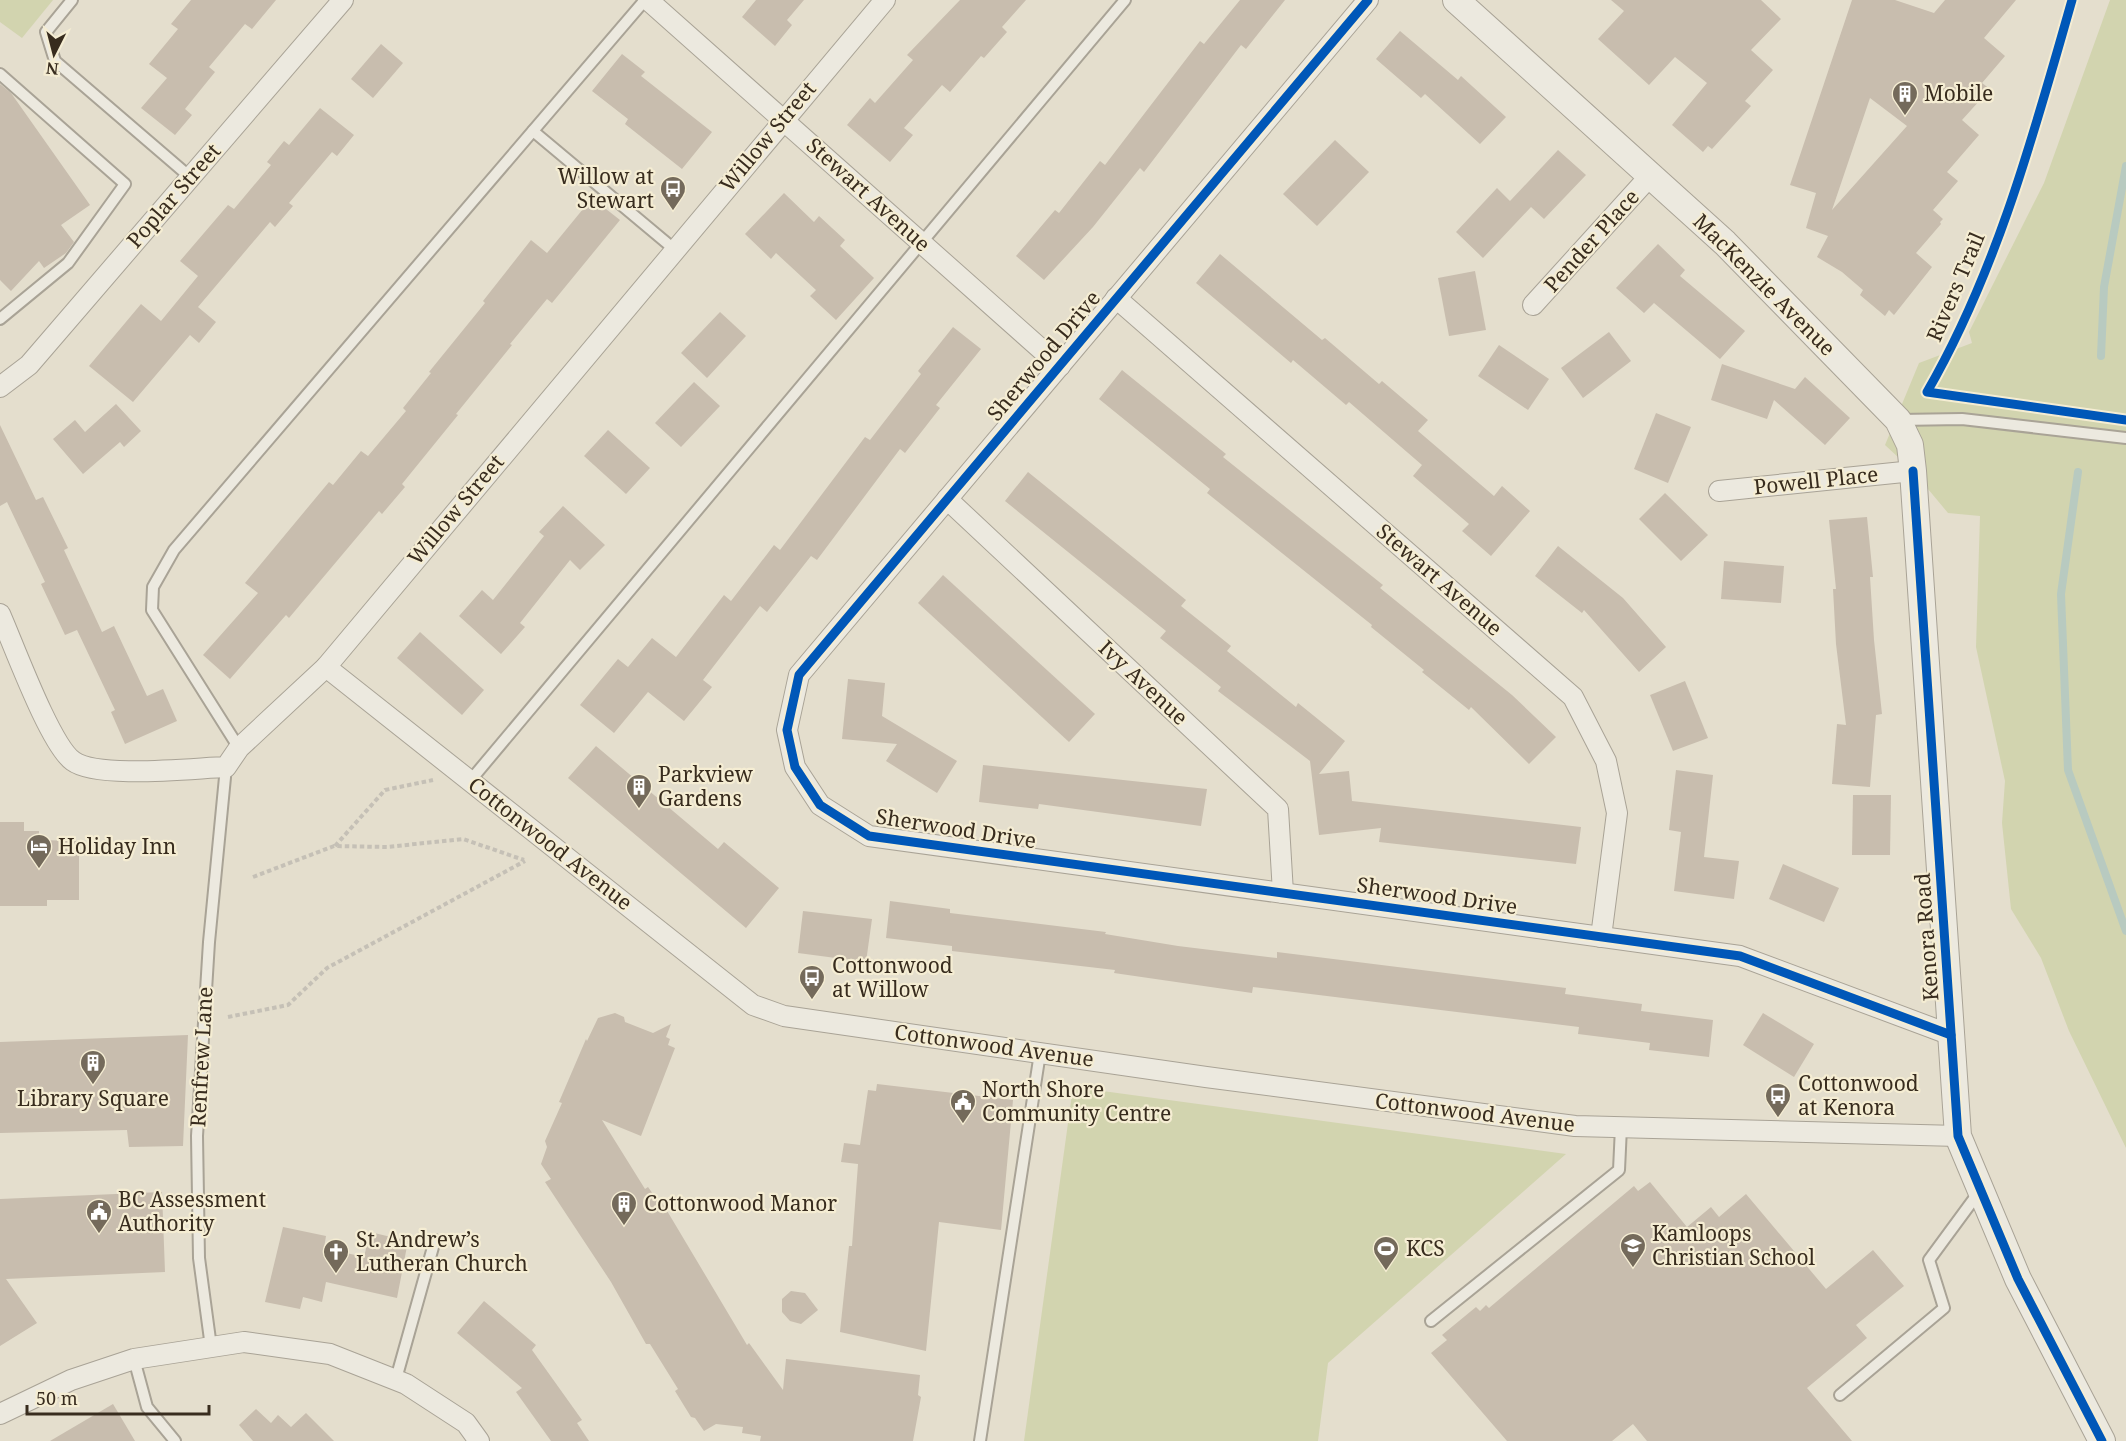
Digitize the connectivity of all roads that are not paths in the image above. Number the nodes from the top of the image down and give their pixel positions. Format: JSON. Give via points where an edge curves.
{"nodes":[{"id":1,"x":72,"y":0,"type":"edge"},
{"id":2,"x":343,"y":0,"type":"edge"},
{"id":3,"x":647,"y":0,"type":"edge"},
{"id":4,"x":885,"y":0,"type":"edge"},
{"id":5,"x":1125,"y":0,"type":"edge"},
{"id":6,"x":1368,"y":0,"type":"edge"},
{"id":7,"x":1456,"y":0,"type":"edge"},
{"id":8,"x":0,"y":74,"type":"edge"},
{"id":9,"x":782,"y":120,"type":"junction"},
{"id":10,"x":533,"y":131,"type":"junction"},
{"id":11,"x":1650,"y":176,"type":"junction"},
{"id":12,"x":190,"y":177,"type":"junction"},
{"id":13,"x":921,"y":242,"type":"junction"},
{"id":14,"x":674,"y":249,"type":"junction"},
{"id":15,"x":1116,"y":298,"type":"junction"},
{"id":16,"x":1533,"y":305,"type":"dead end"},
{"id":17,"x":0,"y":319,"type":"edge"},
{"id":18,"x":1060,"y":366,"type":"junction"},
{"id":19,"x":0,"y":387,"type":"edge"},
{"id":20,"x":1898,"y":420,"type":"junction"},
{"id":21,"x":2126,"y":438,"type":"edge"},
{"id":22,"x":1913,"y":471,"type":"junction"},
{"id":23,"x":1719,"y":491,"type":"dead end"},
{"id":24,"x":947,"y":499,"type":"junction"},
{"id":25,"x":0,"y":614,"type":"edge"},
{"id":26,"x":326,"y":667,"type":"junction"},
{"id":27,"x":239,"y":748,"type":"junction"},
{"id":28,"x":226,"y":767,"type":"junction"},
{"id":29,"x":470,"y":781,"type":"junction"},
{"id":30,"x":1283,"y":893,"type":"junction"},
{"id":31,"x":1601,"y":937,"type":"junction"},
{"id":32,"x":1952,"y":1035,"type":"junction"},
{"id":33,"x":1040,"y":1053,"type":"junction"},
{"id":34,"x":1621,"y":1128,"type":"junction"},
{"id":35,"x":1958,"y":1136,"type":"junction"},
{"id":36,"x":1980,"y":1189,"type":"junction"},
{"id":37,"x":435,"y":1240,"type":"dead end"},
{"id":38,"x":1431,"y":1321,"type":"dead end"},
{"id":39,"x":211,"y":1347,"type":"junction"},
{"id":40,"x":134,"y":1359,"type":"junction"},
{"id":41,"x":396,"y":1379,"type":"junction"},
{"id":42,"x":1840,"y":1395,"type":"dead end"},
{"id":43,"x":0,"y":1414,"type":"edge"},
{"id":44,"x":175,"y":1441,"type":"edge"},
{"id":45,"x":479,"y":1441,"type":"edge"},
{"id":46,"x":980,"y":1441,"type":"edge"},
{"id":47,"x":2102,"y":1441,"type":"edge"}],
"edges":[{"from":1,"to":12,"type":"lane","via":[[45,32],[55,61]]},
{"from":2,"to":12,"type":"street","name":"Poplar Street"},
{"from":3,"to":9,"type":"street","name":"Stewart Avenue"},
{"from":3,"to":10,"type":"lane"},
{"from":4,"to":9,"type":"street","name":"Willow Street"},
{"from":5,"to":13,"type":"lane"},
{"from":6,"to":15,"type":"street","name":"Sherwood Drive"},
{"from":7,"to":11,"type":"street","name":"MacKenzie Avenue"},
{"from":8,"to":17,"type":"lane","via":[[125,184],[68,263]]},
{"from":9,"to":13,"type":"street","name":"Stewart Avenue"},
{"from":9,"to":14,"type":"street","name":"Willow Street"},
{"from":10,"to":14,"type":"lane"},
{"from":10,"to":27,"type":"lane","via":[[174,550],[153,587],[152,610]]},
{"from":11,"to":16,"type":"street","name":"Pender Place"},
{"from":11,"to":20,"type":"street","name":"MacKenzie Avenue","via":[[1725,243]]},
{"from":12,"to":19,"type":"street","name":"Poplar Street","via":[[29,364]]},
{"from":13,"to":18,"type":"street","name":"Stewart Avenue"},
{"from":13,"to":29,"type":"lane"},
{"from":14,"to":26,"type":"street","name":"Willow Street"},
{"from":15,"to":18,"type":"street","name":"Sherwood Drive"},
{"from":15,"to":31,"type":"street","name":"Stewart Avenue","via":[[1573,697],[1606,761],[1617,813]]},
{"from":18,"to":24,"type":"street","name":"Sherwood Drive"},
{"from":20,"to":21,"type":"lane","via":[[1962,419]]},
{"from":20,"to":22,"type":"street","name":"Kenora Road","via":[[1910,445]]},
{"from":22,"to":23,"type":"street","name":"Powell Place"},
{"from":22,"to":32,"type":"street","name":"Kenora Road"},
{"from":24,"to":30,"type":"street","name":"Ivy Avenue","via":[[1278,809]]},
{"from":24,"to":30,"type":"street","name":"Sherwood Drive","via":[[799,675],[787,730],[795,767],[820,804],[868,836]]},
{"from":25,"to":28,"type":"street","via":[[42,711],[72,761],[99,771]]},
{"from":26,"to":27,"type":"street","name":"Willow Street"},
{"from":26,"to":29,"type":"street","name":"Cottonwood Avenue"},
{"from":27,"to":28,"type":"street","name":"Willow Street"},
{"from":28,"to":39,"type":"lane","name":"Renfrew Lane","via":[[208,942],[197,1136],[199,1258]]},
{"from":29,"to":33,"type":"street","name":"Cottonwood Avenue","via":[[753,1005],[784,1016]]},
{"from":30,"to":31,"type":"street","name":"Sherwood Drive"},
{"from":31,"to":32,"type":"street","name":"Sherwood Drive","via":[[1740,956]]},
{"from":32,"to":35,"type":"street","name":"Kenora Road"},
{"from":33,"to":34,"type":"street","name":"Cottonwood Avenue","via":[[1575,1126]]},
{"from":33,"to":46,"type":"lane"},
{"from":34,"to":35,"type":"street","name":"Cottonwood Avenue"},
{"from":34,"to":38,"type":"lane","via":[[1618,1170]]},
{"from":35,"to":36,"type":"street","name":"Kenora Road"},
{"from":36,"to":42,"type":"lane","via":[[1929,1260],[1944,1308]]},
{"from":36,"to":47,"type":"street","name":"Kenora Road","via":[[2018,1279]]},
{"from":37,"to":41,"type":"lane"},
{"from":39,"to":40,"type":"street"},
{"from":39,"to":41,"type":"street","via":[[244,1342],[330,1354]]},
{"from":40,"to":43,"type":"street","via":[[71,1380]]},
{"from":40,"to":44,"type":"lane","via":[[147,1407]]},
{"from":41,"to":45,"type":"street","via":[[466,1423]]}]}
